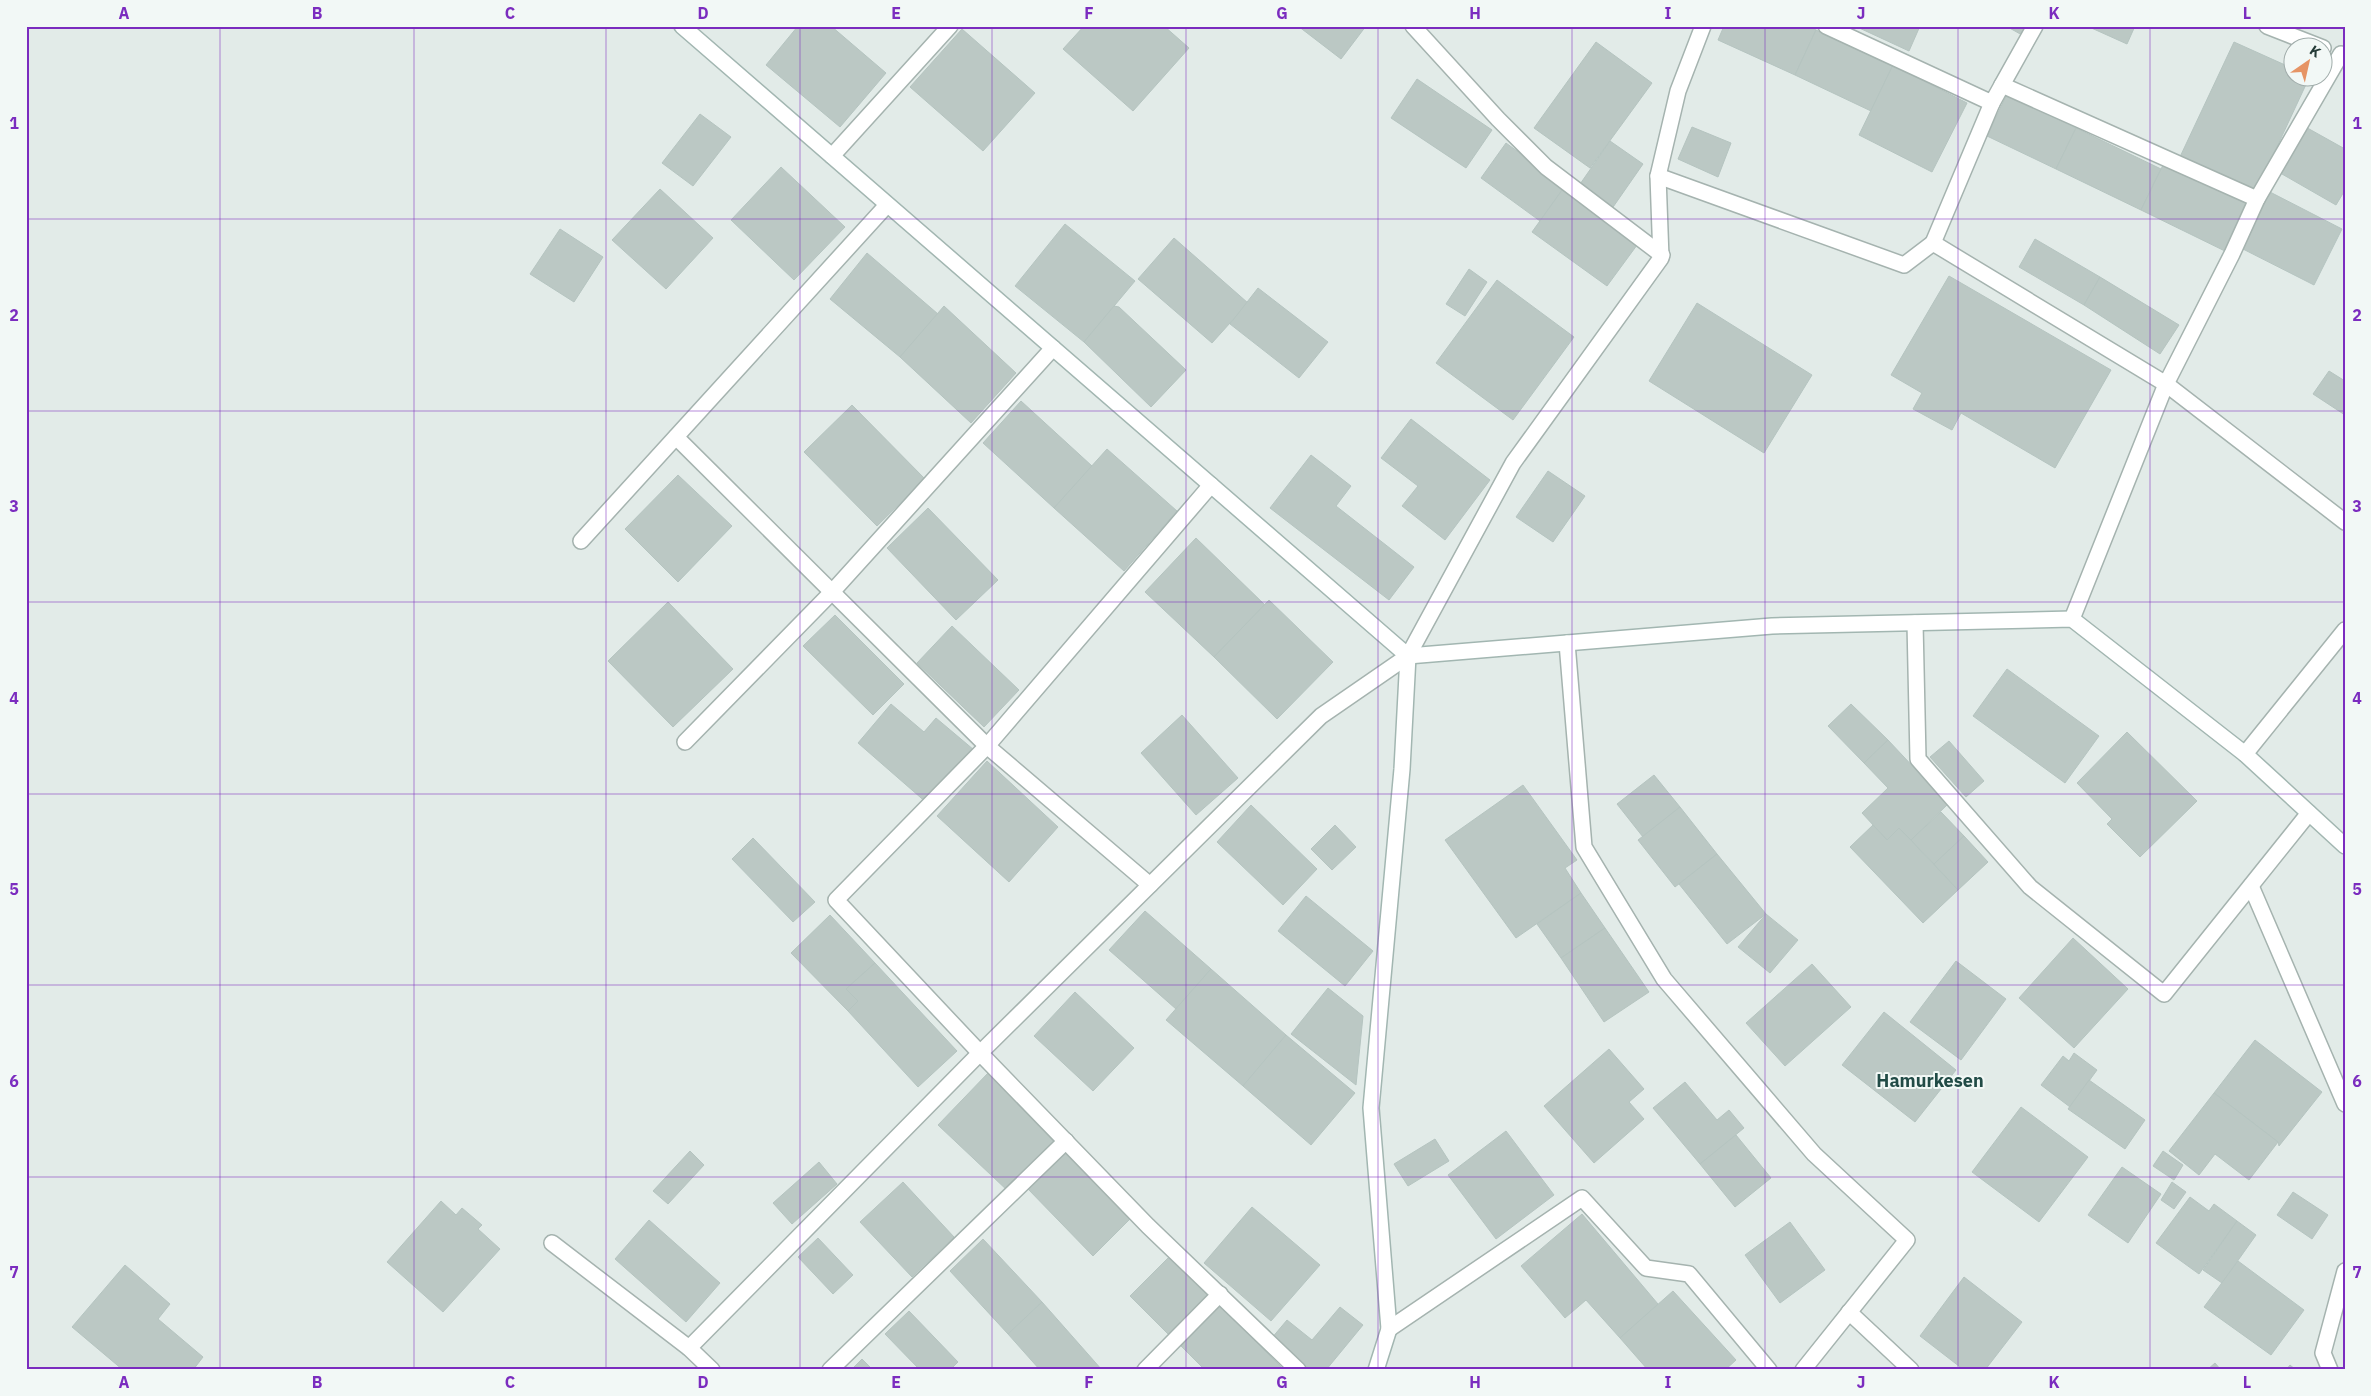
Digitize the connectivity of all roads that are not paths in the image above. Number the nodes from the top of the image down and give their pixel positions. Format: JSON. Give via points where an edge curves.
{"nodes":[{"id":1,"x":682,"y":26,"type":"edge"},
{"id":2,"x":950,"y":26,"type":"edge"},
{"id":3,"x":1413,"y":26,"type":"edge"},
{"id":4,"x":1703,"y":26,"type":"edge"},
{"id":5,"x":1826,"y":26,"type":"edge"},
{"id":6,"x":2036,"y":26,"type":"edge"},
{"id":7,"x":2268,"y":26,"type":"edge"},
{"id":8,"x":2298,"y":38,"type":"edge"},
{"id":9,"x":2343,"y":55,"type":"edge"},
{"id":10,"x":2002,"y":85,"type":"junction"},
{"id":11,"x":1992,"y":104,"type":"junction"},
{"id":12,"x":832,"y":156,"type":"junction"},
{"id":13,"x":1658,"y":176,"type":"junction"},
{"id":14,"x":2257,"y":199,"type":"junction"},
{"id":15,"x":887,"y":204,"type":"junction"},
{"id":16,"x":1933,"y":244,"type":"junction"},
{"id":17,"x":1662,"y":255,"type":"junction"},
{"id":18,"x":1053,"y":348,"type":"junction"},
{"id":19,"x":2166,"y":384,"type":"junction"},
{"id":20,"x":676,"y":437,"type":"junction"},
{"id":21,"x":1211,"y":485,"type":"junction"},
{"id":22,"x":2345,"y":522,"type":"edge"},
{"id":23,"x":581,"y":541,"type":"dead end"},
{"id":24,"x":832,"y":592,"type":"junction"},
{"id":25,"x":2072,"y":620,"type":"junction"},
{"id":26,"x":1915,"y":623,"type":"junction"},
{"id":27,"x":2345,"y":630,"type":"edge"},
{"id":28,"x":1567,"y":643,"type":"junction"},
{"id":29,"x":1408,"y":656,"type":"junction"},
{"id":30,"x":685,"y":742,"type":"dead end"},
{"id":31,"x":988,"y":746,"type":"junction"},
{"id":32,"x":2245,"y":754,"type":"junction"},
{"id":33,"x":2309,"y":813,"type":"junction"},
{"id":34,"x":2345,"y":846,"type":"edge"},
{"id":35,"x":1150,"y":885,"type":"junction"},
{"id":36,"x":2251,"y":886,"type":"junction"},
{"id":37,"x":980,"y":1053,"type":"junction"},
{"id":38,"x":2345,"y":1104,"type":"edge"},
{"id":39,"x":1066,"y":1141,"type":"junction"},
{"id":40,"x":552,"y":1243,"type":"dead end"},
{"id":41,"x":2345,"y":1271,"type":"edge"},
{"id":42,"x":1220,"y":1294,"type":"junction"},
{"id":43,"x":1849,"y":1312,"type":"junction"},
{"id":44,"x":1389,"y":1329,"type":"junction"},
{"id":45,"x":689,"y":1348,"type":"junction"},
{"id":46,"x":712,"y":1370,"type":"edge"},
{"id":47,"x":830,"y":1370,"type":"edge"},
{"id":48,"x":1145,"y":1370,"type":"edge"},
{"id":49,"x":1298,"y":1370,"type":"edge"},
{"id":50,"x":1376,"y":1370,"type":"edge"},
{"id":51,"x":1769,"y":1370,"type":"edge"},
{"id":52,"x":1804,"y":1370,"type":"edge"},
{"id":53,"x":1911,"y":1370,"type":"edge"},
{"id":54,"x":2330,"y":1370,"type":"edge"}],
"edges":[{"from":1,"to":12,"type":"street"},
{"from":2,"to":12,"type":"street"},
{"from":3,"to":17,"type":"street","via":[[1546,166]]},
{"from":4,"to":13,"type":"street","via":[[1678,91]]},
{"from":5,"to":11,"type":"street"},
{"from":6,"to":10,"type":"street"},
{"from":7,"to":8,"type":"street"},
{"from":9,"to":14,"type":"street"},
{"from":10,"to":11,"type":"street"},
{"from":10,"to":14,"type":"street"},
{"from":11,"to":16,"type":"street"},
{"from":12,"to":15,"type":"street"},
{"from":13,"to":16,"type":"street","via":[[1904,265]]},
{"from":13,"to":17,"type":"street"},
{"from":14,"to":19,"type":"street"},
{"from":15,"to":18,"type":"street"},
{"from":15,"to":20,"type":"street"},
{"from":16,"to":19,"type":"street"},
{"from":17,"to":29,"type":"street","via":[[1513,463]]},
{"from":18,"to":21,"type":"street"},
{"from":18,"to":24,"type":"street"},
{"from":19,"to":22,"type":"street"},
{"from":19,"to":25,"type":"street"},
{"from":20,"to":23,"type":"street"},
{"from":20,"to":24,"type":"street"},
{"from":21,"to":29,"type":"street"},
{"from":21,"to":31,"type":"street"},
{"from":24,"to":30,"type":"street"},
{"from":24,"to":31,"type":"street"},
{"from":25,"to":26,"type":"street"},
{"from":25,"to":32,"type":"street"},
{"from":26,"to":28,"type":"street","via":[[1772,626]]},
{"from":26,"to":36,"type":"street","via":[[1918,759],[2030,887],[2164,994]]},
{"from":27,"to":32,"type":"street"},
{"from":28,"to":29,"type":"street"},
{"from":28,"to":43,"type":"street","via":[[1584,847],[1664,979],[1814,1154],[1907,1240]]},
{"from":29,"to":35,"type":"street","via":[[1321,716]]},
{"from":29,"to":44,"type":"street","via":[[1402,769],[1371,1108]]},
{"from":31,"to":35,"type":"street"},
{"from":31,"to":37,"type":"street","via":[[836,900]]},
{"from":32,"to":33,"type":"street"},
{"from":33,"to":34,"type":"street"},
{"from":33,"to":36,"type":"street"},
{"from":35,"to":37,"type":"street"},
{"from":36,"to":38,"type":"street"},
{"from":37,"to":39,"type":"street"},
{"from":37,"to":45,"type":"street"},
{"from":39,"to":42,"type":"street","via":[[1148,1226]]},
{"from":39,"to":47,"type":"street"},
{"from":40,"to":45,"type":"street"},
{"from":41,"to":54,"type":"street","via":[[2324,1352]]},
{"from":42,"to":48,"type":"street"},
{"from":42,"to":49,"type":"street"},
{"from":43,"to":52,"type":"street"},
{"from":43,"to":53,"type":"street"},
{"from":44,"to":50,"type":"street"},
{"from":44,"to":51,"type":"street","via":[[1582,1198],[1646,1268],[1689,1274]]},
{"from":45,"to":46,"type":"street"}]}
